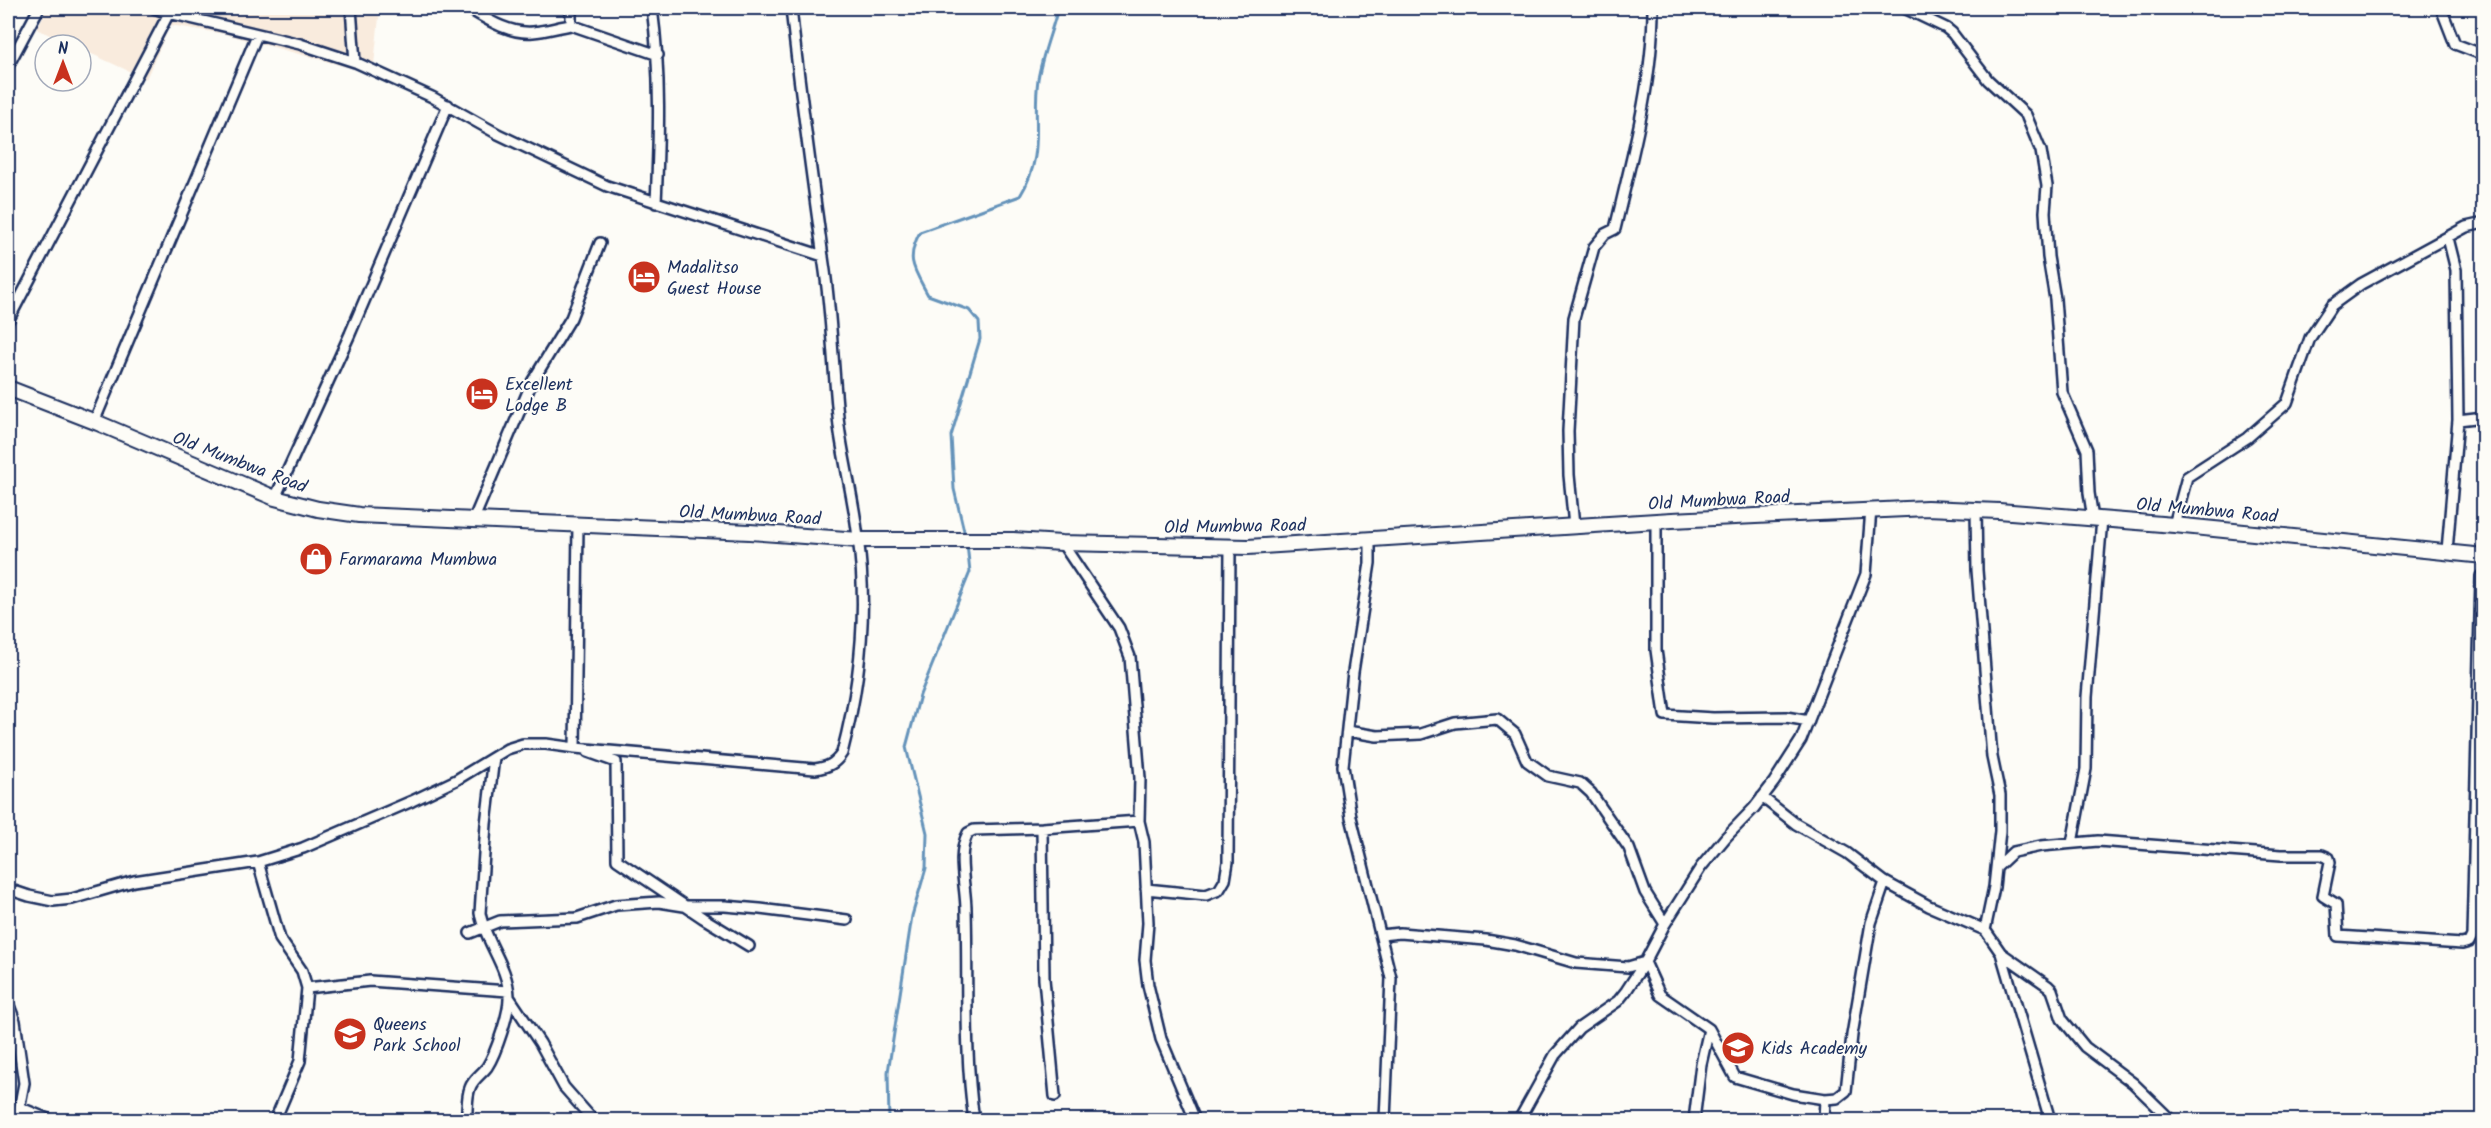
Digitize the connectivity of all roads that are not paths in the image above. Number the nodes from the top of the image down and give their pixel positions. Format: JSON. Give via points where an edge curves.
{"nodes":[{"id":1,"x":39,"y":8,"type":"edge"},
{"id":2,"x":154,"y":8,"type":"edge"},
{"id":3,"x":351,"y":8,"type":"edge"},
{"id":4,"x":468,"y":8,"type":"edge"},
{"id":5,"x":571,"y":8,"type":"edge"},
{"id":6,"x":652,"y":8,"type":"edge"},
{"id":7,"x":791,"y":8,"type":"edge"},
{"id":8,"x":1653,"y":8,"type":"edge"},
{"id":9,"x":1904,"y":8,"type":"edge"},
{"id":10,"x":2442,"y":8,"type":"edge"},
{"id":11,"x":169,"y":13,"type":"junction"},
{"id":12,"x":571,"y":25,"type":"junction"},
{"id":13,"x":257,"y":35,"type":"junction"},
{"id":14,"x":658,"y":55,"type":"junction"},
{"id":15,"x":2484,"y":55,"type":"edge"},
{"id":16,"x":356,"y":62,"type":"junction"},
{"id":17,"x":8,"y":66,"type":"edge"},
{"id":18,"x":448,"y":105,"type":"junction"},
{"id":19,"x":656,"y":203,"type":"junction"},
{"id":20,"x":2484,"y":223,"type":"edge"},
{"id":21,"x":2448,"y":238,"type":"junction"},
{"id":22,"x":600,"y":243,"type":"dead end"},
{"id":23,"x":823,"y":256,"type":"junction"},
{"id":24,"x":8,"y":321,"type":"edge"},
{"id":25,"x":8,"y":388,"type":"edge"},
{"id":26,"x":2484,"y":417,"type":"edge"},
{"id":27,"x":2458,"y":420,"type":"junction"},
{"id":28,"x":94,"y":422,"type":"junction"},
{"id":29,"x":274,"y":498,"type":"junction"},
{"id":30,"x":1871,"y":509,"type":"junction"},
{"id":31,"x":1976,"y":510,"type":"junction"},
{"id":32,"x":2097,"y":519,"type":"junction"},
{"id":33,"x":473,"y":521,"type":"junction"},
{"id":34,"x":1656,"y":521,"type":"junction"},
{"id":35,"x":578,"y":525,"type":"junction"},
{"id":36,"x":2174,"y":525,"type":"junction"},
{"id":37,"x":1574,"y":526,"type":"junction"},
{"id":38,"x":859,"y":540,"type":"junction"},
{"id":39,"x":1370,"y":540,"type":"junction"},
{"id":40,"x":1062,"y":543,"type":"junction"},
{"id":41,"x":1230,"y":546,"type":"junction"},
{"id":42,"x":2447,"y":551,"type":"junction"},
{"id":43,"x":2483,"y":556,"type":"edge"},
{"id":44,"x":2482,"y":577,"type":"edge"},
{"id":45,"x":1809,"y":721,"type":"junction"},
{"id":46,"x":1347,"y":730,"type":"junction"},
{"id":47,"x":574,"y":748,"type":"junction"},
{"id":48,"x":494,"y":757,"type":"junction"},
{"id":49,"x":1762,"y":797,"type":"junction"},
{"id":50,"x":1139,"y":821,"type":"junction"},
{"id":51,"x":1042,"y":828,"type":"junction"},
{"id":52,"x":2072,"y":843,"type":"junction"},
{"id":53,"x":258,"y":862,"type":"junction"},
{"id":54,"x":1996,"y":867,"type":"junction"},
{"id":55,"x":1885,"y":882,"type":"junction"},
{"id":56,"x":8,"y":889,"type":"edge"},
{"id":57,"x":1146,"y":889,"type":"junction"},
{"id":58,"x":684,"y":906,"type":"junction"},
{"id":59,"x":847,"y":920,"type":"dead end"},
{"id":60,"x":1665,"y":924,"type":"junction"},
{"id":61,"x":482,"y":927,"type":"junction"},
{"id":62,"x":1985,"y":930,"type":"junction"},
{"id":63,"x":471,"y":933,"type":"dead end"},
{"id":64,"x":1381,"y":935,"type":"junction"},
{"id":65,"x":749,"y":946,"type":"dead end"},
{"id":66,"x":2001,"y":954,"type":"junction"},
{"id":67,"x":1645,"y":962,"type":"junction"},
{"id":68,"x":307,"y":988,"type":"junction"},
{"id":69,"x":509,"y":994,"type":"junction"},
{"id":70,"x":8,"y":1003,"type":"edge"},
{"id":71,"x":1709,"y":1029,"type":"junction"},
{"id":72,"x":1055,"y":1096,"type":"dead end"},
{"id":73,"x":1826,"y":1099,"type":"junction"},
{"id":74,"x":21,"y":1108,"type":"junction"},
{"id":75,"x":17,"y":1120,"type":"edge"},
{"id":76,"x":50,"y":1120,"type":"edge"},
{"id":77,"x":275,"y":1120,"type":"edge"},
{"id":78,"x":466,"y":1120,"type":"edge"},
{"id":79,"x":593,"y":1120,"type":"edge"},
{"id":80,"x":974,"y":1120,"type":"edge"},
{"id":81,"x":1195,"y":1120,"type":"edge"},
{"id":82,"x":1385,"y":1120,"type":"edge"},
{"id":83,"x":1519,"y":1120,"type":"edge"},
{"id":84,"x":1694,"y":1120,"type":"edge"},
{"id":85,"x":1824,"y":1120,"type":"edge"},
{"id":86,"x":2050,"y":1120,"type":"edge"},
{"id":87,"x":2171,"y":1120,"type":"edge"}],
"edges":[{"from":1,"to":17,"type":"street"},
{"from":2,"to":11,"type":"street"},
{"from":3,"to":16,"type":"street"},
{"from":4,"to":12,"type":"street","via":[[486,20],[516,31],[536,32]]},
{"from":5,"to":12,"type":"street"},
{"from":6,"to":14,"type":"street"},
{"from":7,"to":23,"type":"street"},
{"from":8,"to":37,"type":"street","via":[[1653,42],[1640,119],[1615,229],[1594,247],[1574,318],[1568,431]]},
{"from":9,"to":32,"type":"street","via":[[1952,33],[1988,80],[2026,114],[2034,132],[2047,186],[2048,257],[2062,392],[2087,450],[2089,493]]},
{"from":10,"to":15,"type":"street","via":[[2455,44]]},
{"from":11,"to":13,"type":"street"},
{"from":11,"to":24,"type":"street"},
{"from":12,"to":14,"type":"street"},
{"from":13,"to":16,"type":"street"},
{"from":13,"to":28,"type":"street"},
{"from":14,"to":19,"type":"street","via":[[660,130]]},
{"from":16,"to":18,"type":"street"},
{"from":18,"to":19,"type":"street","via":[[498,134],[607,186]]},
{"from":18,"to":29,"type":"street","via":[[350,334]]},
{"from":19,"to":23,"type":"street"},
{"from":20,"to":21,"type":"street","via":[[2466,227]]},
{"from":21,"to":27,"type":"street","via":[[2456,270]]},
{"from":21,"to":36,"type":"street","via":[[2361,284],[2332,305],[2310,338],[2287,403],[2247,438],[2187,477]]},
{"from":22,"to":33,"type":"street","via":[[571,318],[532,382]]},
{"from":23,"to":38,"type":"street","via":[[839,426]]},
{"from":25,"to":28,"type":"main road","name":"Old Mumbwa Road"},
{"from":26,"to":27,"type":"street"},
{"from":27,"to":42,"type":"street"},
{"from":28,"to":29,"type":"main road","name":"Old Mumbwa Road"},
{"from":29,"to":33,"type":"main road","name":"Old Mumbwa Road","via":[[359,515]]},
{"from":30,"to":31,"type":"main road","name":"Old Mumbwa Road"},
{"from":30,"to":34,"type":"main road","name":"Old Mumbwa Road"},
{"from":30,"to":45,"type":"street","via":[[1866,574]]},
{"from":31,"to":32,"type":"main road","name":"Old Mumbwa Road"},
{"from":31,"to":54,"type":"street","via":[[1992,757],[2000,795]]},
{"from":32,"to":36,"type":"main road","name":"Old Mumbwa Road"},
{"from":32,"to":52,"type":"street","via":[[2086,769]]},
{"from":33,"to":35,"type":"main road","name":"Old Mumbwa Road"},
{"from":34,"to":37,"type":"main road","name":"Old Mumbwa Road"},
{"from":34,"to":45,"type":"street","via":[[1656,650],[1665,715],[1786,717]]},
{"from":35,"to":38,"type":"main road","name":"Old Mumbwa Road"},
{"from":35,"to":47,"type":"street"},
{"from":36,"to":42,"type":"main road","name":"Old Mumbwa Road"},
{"from":37,"to":39,"type":"main road","name":"Old Mumbwa Road"},
{"from":38,"to":40,"type":"main road","name":"Old Mumbwa Road"},
{"from":38,"to":47,"type":"street","via":[[862,621],[848,730],[837,761],[827,768],[815,769]]},
{"from":39,"to":41,"type":"main road","name":"Old Mumbwa Road"},
{"from":39,"to":46,"type":"street"},
{"from":40,"to":41,"type":"main road","name":"Old Mumbwa Road"},
{"from":40,"to":50,"type":"street","via":[[1126,642],[1135,700]]},
{"from":41,"to":57,"type":"street","via":[[1225,880],[1220,890],[1206,895]]},
{"from":42,"to":43,"type":"main road","name":"Old Mumbwa Road"},
{"from":43,"to":44,"type":"street"},
{"from":44,"to":52,"type":"street","via":[[2469,942],[2338,936],[2336,904],[2323,896],[2330,862],[2322,855],[2098,841]]},
{"from":45,"to":49,"type":"street","via":[[1801,740]]},
{"from":46,"to":60,"type":"street","via":[[1377,736],[1421,734],[1455,723],[1497,719],[1515,734],[1527,761],[1548,776],[1580,783],[1590,793],[1629,848],[1646,892]]},
{"from":46,"to":64,"type":"street","via":[[1343,766],[1351,817]]},
{"from":47,"to":48,"type":"street","via":[[523,744]]},
{"from":47,"to":58,"type":"street","via":[[616,762],[617,860]]},
{"from":48,"to":53,"type":"street","via":[[412,801],[303,848]]},
{"from":48,"to":61,"type":"street","via":[[480,890]]},
{"from":49,"to":55,"type":"street"},
{"from":49,"to":60,"type":"street","via":[[1713,852]]},
{"from":50,"to":51,"type":"street"},
{"from":50,"to":57,"type":"street"},
{"from":51,"to":72,"type":"street","via":[[1044,979]]},
{"from":51,"to":80,"type":"street","via":[[974,830],[968,833],[962,848],[967,1046]]},
{"from":52,"to":54,"type":"street","via":[[2013,852]]},
{"from":53,"to":56,"type":"street","via":[[134,881],[72,899],[53,901]]},
{"from":53,"to":68,"type":"street","via":[[280,939],[302,971]]},
{"from":54,"to":62,"type":"street"},
{"from":55,"to":62,"type":"street"},
{"from":55,"to":73,"type":"street","via":[[1871,923],[1846,1091],[1837,1098]]},
{"from":57,"to":81,"type":"street","via":[[1146,960],[1154,1013]]},
{"from":58,"to":59,"type":"street","via":[[725,906]]},
{"from":58,"to":61,"type":"street","via":[[659,902],[616,905],[577,918],[500,921]]},
{"from":58,"to":65,"type":"street"},
{"from":60,"to":67,"type":"street"},
{"from":61,"to":63,"type":"street"},
{"from":61,"to":69,"type":"street"},
{"from":62,"to":66,"type":"street"},
{"from":64,"to":67,"type":"street","via":[[1486,940],[1576,963],[1629,967]]},
{"from":64,"to":82,"type":"street","via":[[1391,978]]},
{"from":66,"to":86,"type":"street"},
{"from":66,"to":87,"type":"street","via":[[2048,986],[2062,1019],[2085,1047],[2133,1083]]},
{"from":67,"to":71,"type":"street","via":[[1660,994]]},
{"from":67,"to":83,"type":"street","via":[[1618,1001],[1579,1028],[1560,1050]]},
{"from":68,"to":69,"type":"street","via":[[370,981]]},
{"from":68,"to":77,"type":"street","via":[[300,1061]]},
{"from":69,"to":78,"type":"street","via":[[494,1055],[469,1091]]},
{"from":69,"to":79,"type":"street","via":[[564,1087]]},
{"from":70,"to":74,"type":"street","via":[[15,1021],[23,1074]]},
{"from":71,"to":73,"type":"street","via":[[1735,1077]]},
{"from":71,"to":84,"type":"street"},
{"from":73,"to":85,"type":"street"},
{"from":74,"to":75,"type":"street"},
{"from":74,"to":76,"type":"street"}]}
